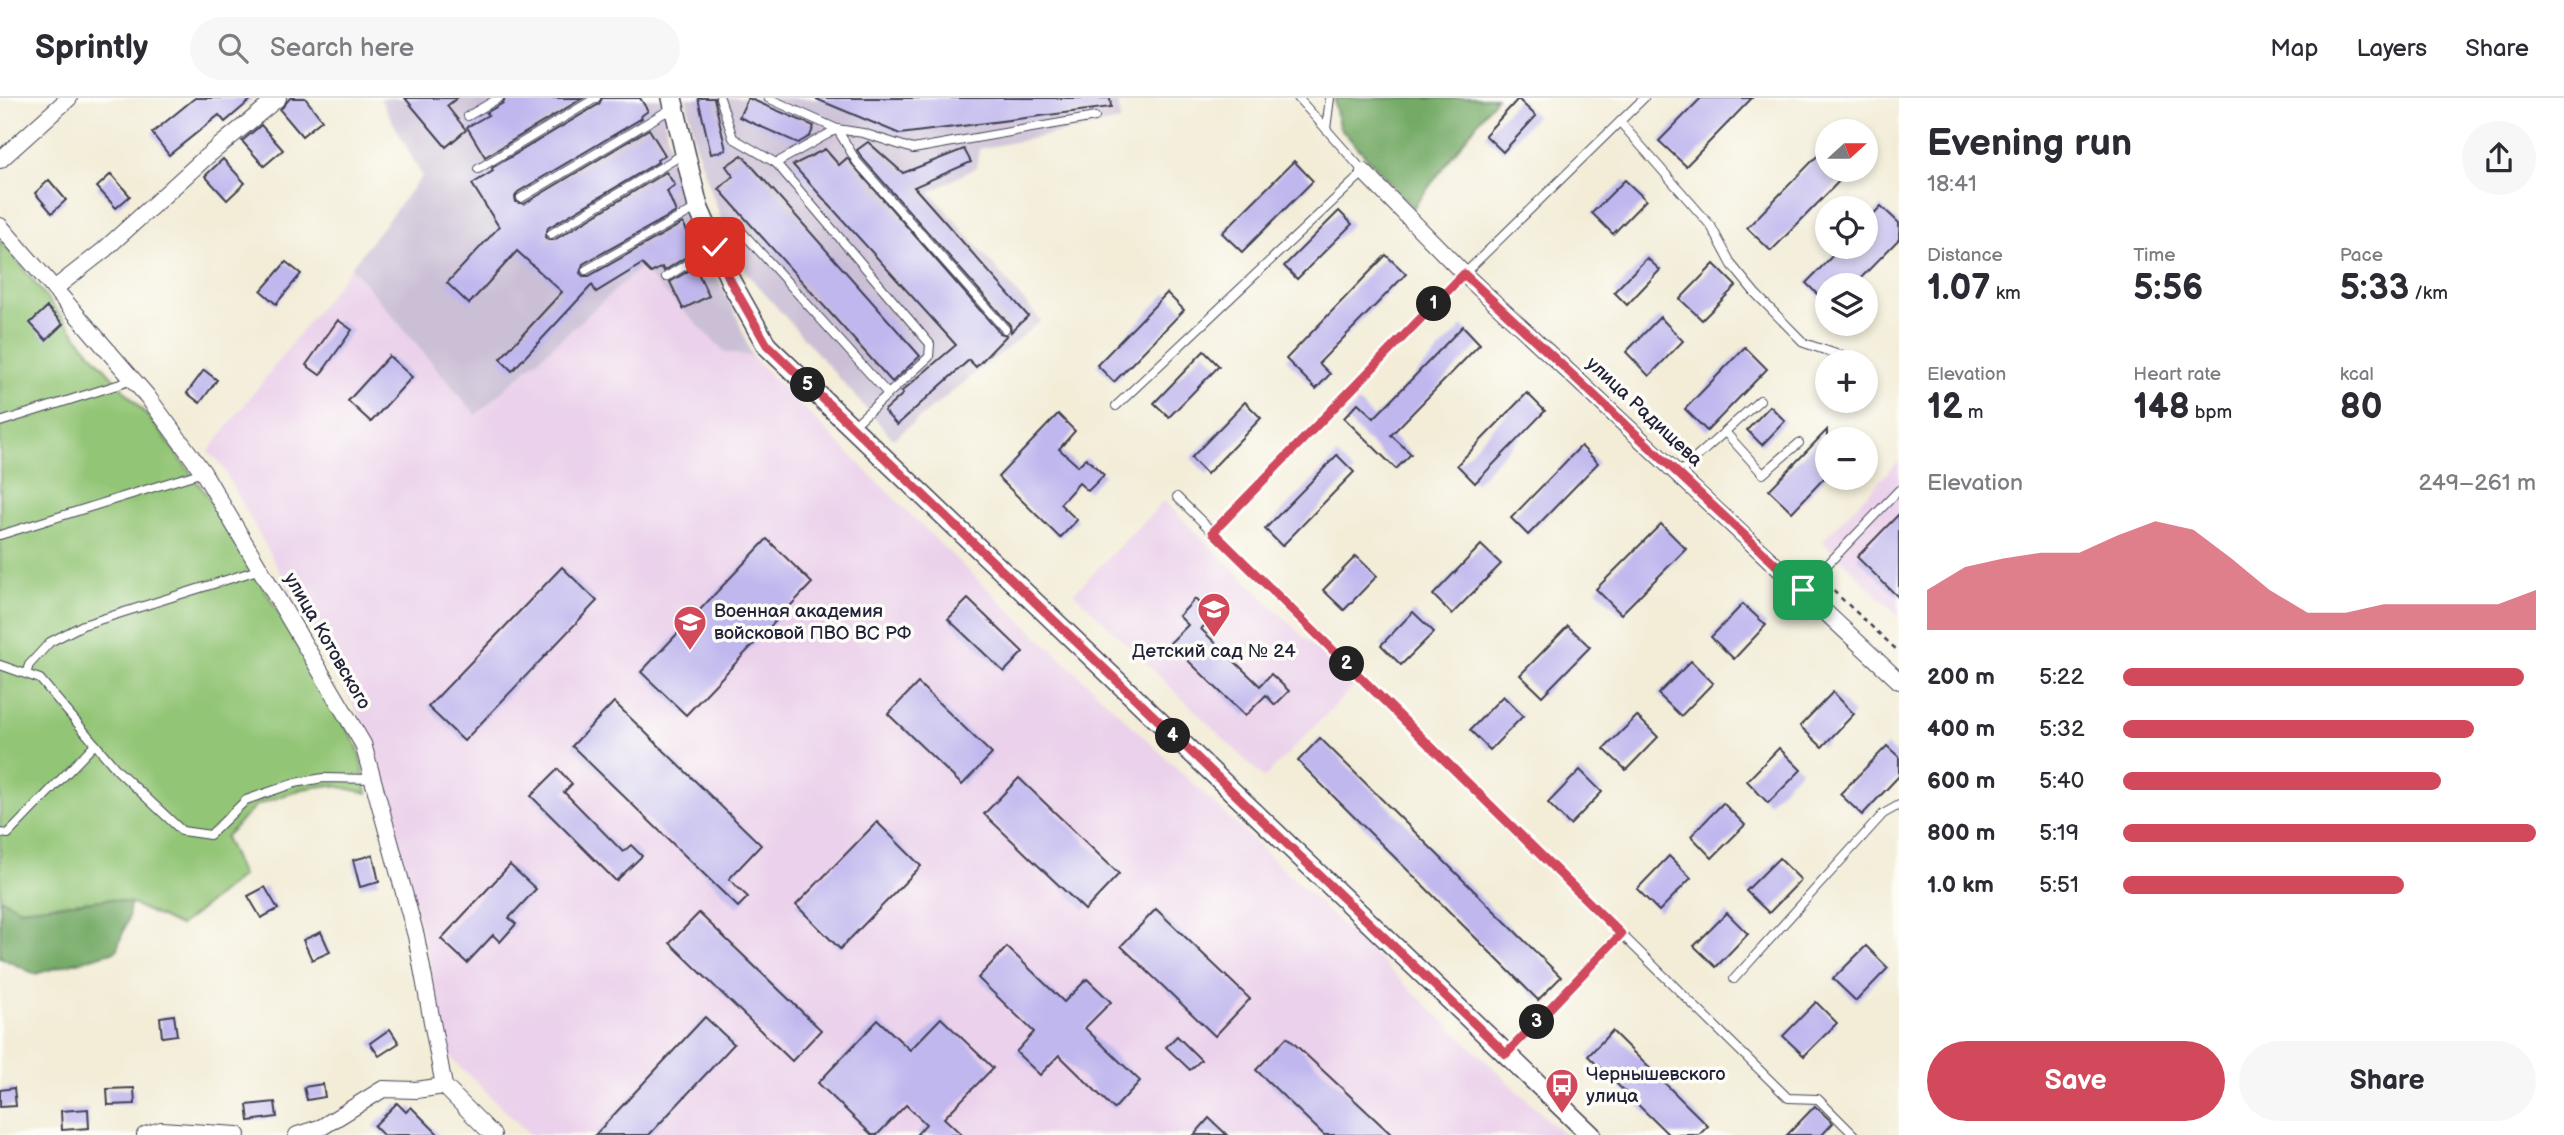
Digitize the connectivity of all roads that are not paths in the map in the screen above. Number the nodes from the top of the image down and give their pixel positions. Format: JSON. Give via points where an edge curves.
{"nodes":[{"id":1,"x":69,"y":98,"type":"edge"},
{"id":2,"x":278,"y":98,"type":"edge"},
{"id":3,"x":499,"y":98,"type":"edge"},
{"id":4,"x":596,"y":98,"type":"edge"},
{"id":5,"x":720,"y":98,"type":"edge"},
{"id":6,"x":768,"y":98,"type":"edge"},
{"id":7,"x":1298,"y":98,"type":"edge"},
{"id":8,"x":1330,"y":98,"type":"edge"},
{"id":9,"x":1644,"y":98,"type":"edge"},
{"id":10,"x":673,"y":102,"type":"edge"},
{"id":11,"x":468,"y":116,"type":"dead end"},
{"id":12,"x":1095,"y":117,"type":"dead end"},
{"id":13,"x":1620,"y":122,"type":"junction"},
{"id":14,"x":837,"y":129,"type":"junction"},
{"id":15,"x":1326,"y":129,"type":"junction"},
{"id":16,"x":685,"y":153,"type":"junction"},
{"id":17,"x":0,"y":160,"type":"edge"},
{"id":18,"x":776,"y":163,"type":"junction"},
{"id":19,"x":478,"y":169,"type":"dead end"},
{"id":20,"x":1364,"y":172,"type":"junction"},
{"id":21,"x":521,"y":198,"type":"dead end"},
{"id":22,"x":698,"y":207,"type":"junction"},
{"id":23,"x":735,"y":224,"type":"dead end"},
{"id":24,"x":0,"y":226,"type":"edge"},
{"id":25,"x":551,"y":234,"type":"dead end"},
{"id":26,"x":715,"y":247,"type":"junction"},
{"id":27,"x":586,"y":270,"type":"dead end"},
{"id":28,"x":1464,"y":274,"type":"junction"},
{"id":29,"x":666,"y":277,"type":"dead end"},
{"id":30,"x":54,"y":289,"type":"junction"},
{"id":31,"x":1005,"y":329,"type":"dead end"},
{"id":32,"x":1826,"y":350,"type":"edge"},
{"id":33,"x":133,"y":380,"type":"junction"},
{"id":34,"x":888,"y":394,"type":"junction"},
{"id":35,"x":1760,"y":400,"type":"dead end"},
{"id":36,"x":1116,"y":407,"type":"dead end"},
{"id":37,"x":0,"y":422,"type":"edge"},
{"id":38,"x":851,"y":428,"type":"junction"},
{"id":39,"x":1726,"y":433,"type":"junction"},
{"id":40,"x":1799,"y":443,"type":"dead end"},
{"id":41,"x":203,"y":472,"type":"junction"},
{"id":42,"x":1679,"y":473,"type":"junction"},
{"id":43,"x":1899,"y":490,"type":"edge"},
{"id":44,"x":1177,"y":497,"type":"dead end"},
{"id":45,"x":1213,"y":532,"type":"junction"},
{"id":46,"x":0,"y":536,"type":"edge"},
{"id":47,"x":261,"y":569,"type":"junction"},
{"id":48,"x":1803,"y":590,"type":"junction"},
{"id":49,"x":0,"y":665,"type":"edge"},
{"id":50,"x":26,"y":674,"type":"junction"},
{"id":51,"x":1899,"y":681,"type":"edge"},
{"id":52,"x":95,"y":744,"type":"junction"},
{"id":53,"x":374,"y":779,"type":"junction"},
{"id":54,"x":1899,"y":805,"type":"edge"},
{"id":55,"x":0,"y":833,"type":"edge"},
{"id":56,"x":1621,"y":934,"type":"junction"},
{"id":57,"x":1734,"y":979,"type":"dead end"},
{"id":58,"x":1506,"y":1054,"type":"junction"},
{"id":59,"x":444,"y":1086,"type":"junction"},
{"id":60,"x":145,"y":1135,"type":"edge"},
{"id":61,"x":237,"y":1135,"type":"edge"},
{"id":62,"x":297,"y":1135,"type":"edge"},
{"id":63,"x":493,"y":1135,"type":"edge"},
{"id":64,"x":1591,"y":1135,"type":"edge"},
{"id":65,"x":1854,"y":1135,"type":"edge"}],
"edges":[{"from":1,"to":17,"type":"street"},
{"from":2,"to":30,"type":"street"},
{"from":3,"to":11,"type":"lane"},
{"from":4,"to":19,"type":"lane"},
{"from":5,"to":18,"type":"lane","via":[[733,138]]},
{"from":6,"to":14,"type":"lane"},
{"from":7,"to":15,"type":"lane"},
{"from":8,"to":15,"type":"lane"},
{"from":9,"to":13,"type":"lane"},
{"from":10,"to":16,"type":"street"},
{"from":10,"to":21,"type":"lane"},
{"from":12,"to":14,"type":"lane","via":[[913,149]]},
{"from":13,"to":28,"type":"lane"},
{"from":13,"to":32,"type":"lane","via":[[1711,226],[1732,265],[1755,293],[1804,342]]},
{"from":14,"to":18,"type":"lane"},
{"from":14,"to":31,"type":"lane","via":[[857,162]]},
{"from":15,"to":20,"type":"lane"},
{"from":16,"to":22,"type":"street"},
{"from":16,"to":25,"type":"lane"},
{"from":18,"to":34,"type":"lane","via":[[930,344],[929,357]]},
{"from":20,"to":28,"type":"street","name":"улица Радищева"},
{"from":20,"to":36,"type":"lane"},
{"from":22,"to":26,"type":"street"},
{"from":22,"to":27,"type":"lane"},
{"from":23,"to":34,"type":"lane"},
{"from":24,"to":30,"type":"street","name":"улица Котовского"},
{"from":26,"to":29,"type":"lane"},
{"from":26,"to":38,"type":"street","via":[[767,345]]},
{"from":28,"to":42,"type":"street","name":"улица Радищева"},
{"from":28,"to":45,"type":"lane"},
{"from":30,"to":33,"type":"street","name":"улица Котовского"},
{"from":33,"to":37,"type":"lane"},
{"from":33,"to":41,"type":"street","name":"улица Котовского"},
{"from":34,"to":38,"type":"lane"},
{"from":35,"to":39,"type":"lane"},
{"from":38,"to":58,"type":"street"},
{"from":39,"to":40,"type":"lane","via":[[1763,474]]},
{"from":39,"to":42,"type":"lane"},
{"from":41,"to":46,"type":"lane"},
{"from":41,"to":47,"type":"street","name":"улица Котовского"},
{"from":42,"to":48,"type":"street","name":"улица Радищева"},
{"from":43,"to":48,"type":"lane"},
{"from":44,"to":45,"type":"lane"},
{"from":45,"to":56,"type":"lane"},
{"from":47,"to":50,"type":"lane","via":[[83,625],[50,642]]},
{"from":47,"to":53,"type":"street","name":"улица Котовского","via":[[363,744]]},
{"from":48,"to":51,"type":"street","name":"улица Радищева"},
{"from":49,"to":50,"type":"lane"},
{"from":50,"to":52,"type":"lane","via":[[40,680]]},
{"from":52,"to":53,"type":"lane","via":[[182,831],[210,835],[246,800],[295,783],[323,778]]},
{"from":52,"to":55,"type":"lane","via":[[8,834]]},
{"from":53,"to":59,"type":"street","name":"улица Котовского","via":[[416,936]]},
{"from":54,"to":57,"type":"lane","via":[[1883,814]]},
{"from":56,"to":58,"type":"lane"},
{"from":56,"to":65,"type":"lane","via":[[1788,1098],[1818,1099]]},
{"from":58,"to":64,"type":"street"},
{"from":59,"to":62,"type":"street","via":[[383,1089],[322,1127]]},
{"from":59,"to":63,"type":"street"},
{"from":60,"to":61,"type":"street","via":[[161,1130]]}]}
